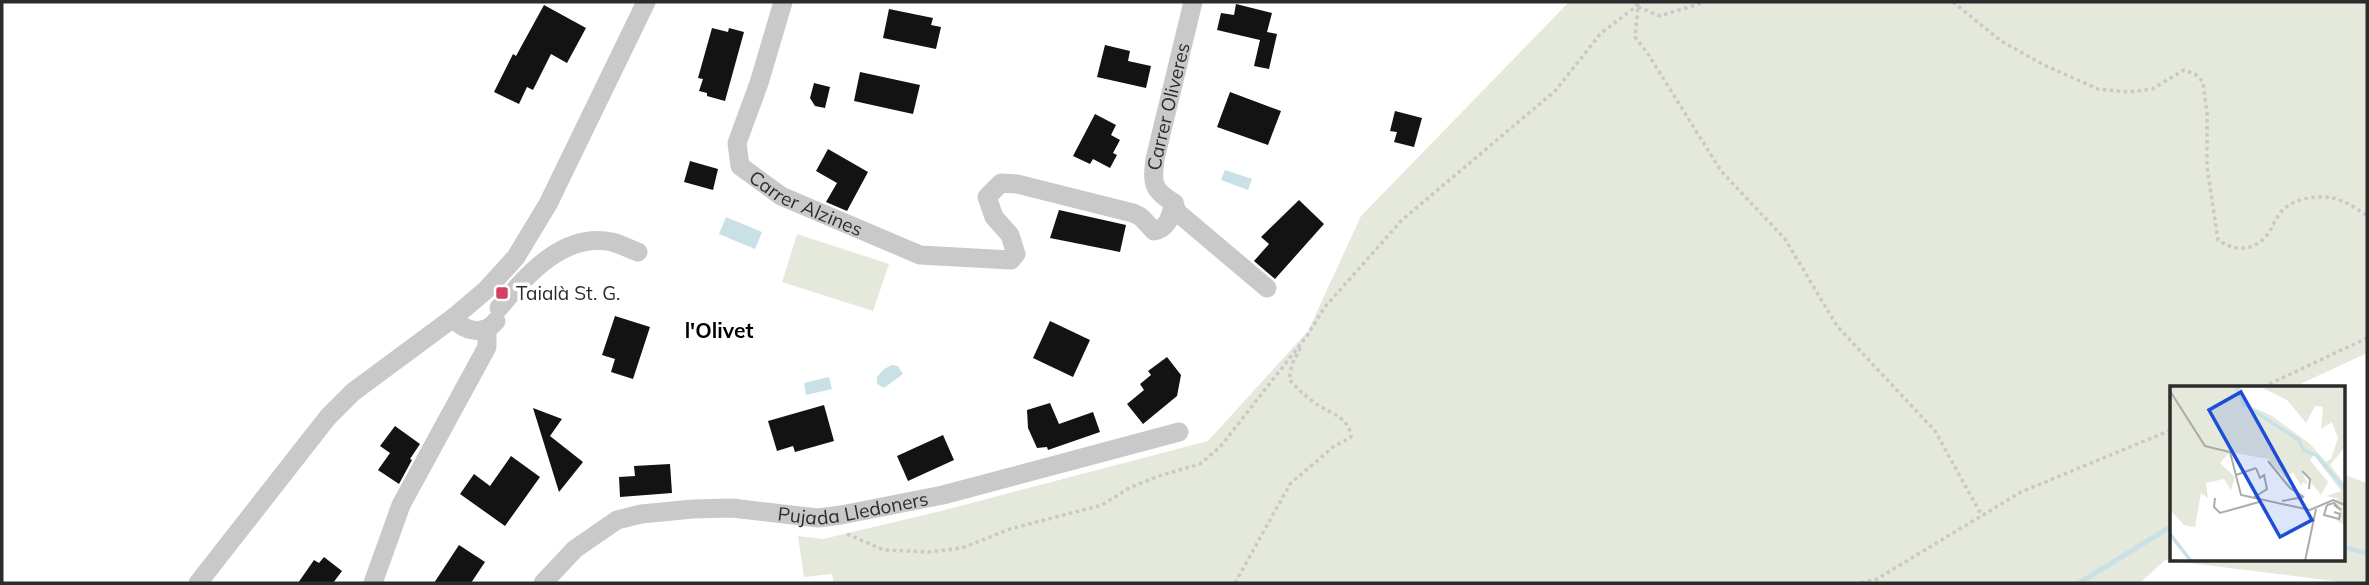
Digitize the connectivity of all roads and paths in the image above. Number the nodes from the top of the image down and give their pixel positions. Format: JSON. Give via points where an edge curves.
{"nodes":[{"id":1,"x":646,"y":2,"type":"edge"},
{"id":2,"x":783,"y":2,"type":"edge"},
{"id":3,"x":1194,"y":2,"type":"edge"},
{"id":4,"x":1642,"y":2,"type":"edge"},
{"id":5,"x":1705,"y":2,"type":"edge"},
{"id":6,"x":1953,"y":2,"type":"edge"},
{"id":7,"x":1637,"y":4,"type":"edge"},
{"id":8,"x":1174,"y":203,"type":"junction"},
{"id":9,"x":2367,"y":215,"type":"edge"},
{"id":10,"x":638,"y":252,"type":"dead end"},
{"id":11,"x":1267,"y":288,"type":"dead end"},
{"id":12,"x":486,"y":290,"type":"junction"},
{"id":13,"x":499,"y":308,"type":"junction"},
{"id":14,"x":453,"y":318,"type":"junction"},
{"id":15,"x":487,"y":329,"type":"junction"},
{"id":16,"x":1307,"y":336,"type":"junction"},
{"id":17,"x":2367,"y":338,"type":"edge"},
{"id":18,"x":2265,"y":386,"type":"edge"},
{"id":19,"x":2170,"y":430,"type":"edge"},
{"id":20,"x":1179,"y":432,"type":"dead end"},
{"id":21,"x":1982,"y":516,"type":"junction"},
{"id":22,"x":818,"y":518,"type":"junction"},
{"id":23,"x":198,"y":583,"type":"edge"},
{"id":24,"x":373,"y":583,"type":"edge"},
{"id":25,"x":543,"y":583,"type":"edge"},
{"id":26,"x":1235,"y":583,"type":"edge"},
{"id":27,"x":1861,"y":583,"type":"edge"}],
"edges":[{"from":1,"to":12,"type":"street","via":[[534,229]]},
{"from":2,"to":8,"type":"street","name":"Carrer Alzines","via":[[737,143],[740,166],[781,195],[919,255],[1011,260],[1016,254],[1010,235],[994,217],[987,197],[1001,183],[1133,213],[1154,231],[1167,225]]},
{"from":3,"to":8,"type":"street","name":"Carrer Oliveres","via":[[1153,175],[1159,193]]},
{"from":4,"to":7,"type":"path"},
{"from":5,"to":7,"type":"path","via":[[1660,16]]},
{"from":6,"to":9,"type":"path","via":[[2001,41],[2098,89],[2152,89],[2184,70],[2195,74],[2203,82],[2207,167],[2218,240],[2229,248],[2245,249],[2259,243],[2285,208],[2296,202],[2330,197]]},
{"from":7,"to":16,"type":"path","via":[[1601,33],[1555,91],[1402,219],[1324,307]]},
{"from":7,"to":21,"type":"path","via":[[1635,37],[1721,171],[1785,239],[1837,326],[1935,431]]},
{"from":8,"to":11,"type":"street","name":"Carrer Oliveres","via":[[1177,212]]},
{"from":10,"to":13,"type":"street","via":[[612,242],[570,246],[545,259]]},
{"from":12,"to":13,"type":"street"},
{"from":12,"to":14,"type":"street"},
{"from":13,"to":15,"type":"street","via":[[497,320]]},
{"from":14,"to":15,"type":"street","via":[[464,328]]},
{"from":14,"to":23,"type":"street","via":[[379,371],[328,417]]},
{"from":15,"to":24,"type":"street","via":[[487,347],[401,505]]},
{"from":16,"to":22,"type":"path","via":[[1220,447],[1200,464],[1129,488],[1102,505],[1010,529],[962,548],[928,552],[884,550]]},
{"from":16,"to":26,"type":"path","via":[[1289,379],[1317,405],[1343,418],[1351,437],[1290,484]]},
{"from":17,"to":18,"type":"path"},
{"from":19,"to":21,"type":"path","via":[[2021,492]]},
{"from":20,"to":22,"type":"street","name":"Pujada Lledoners","via":[[943,495]]},
{"from":21,"to":27,"type":"path","via":[[1877,579]]},
{"from":22,"to":25,"type":"street","name":"Pujada Lledoners","via":[[732,508],[617,520],[575,549]]}]}
